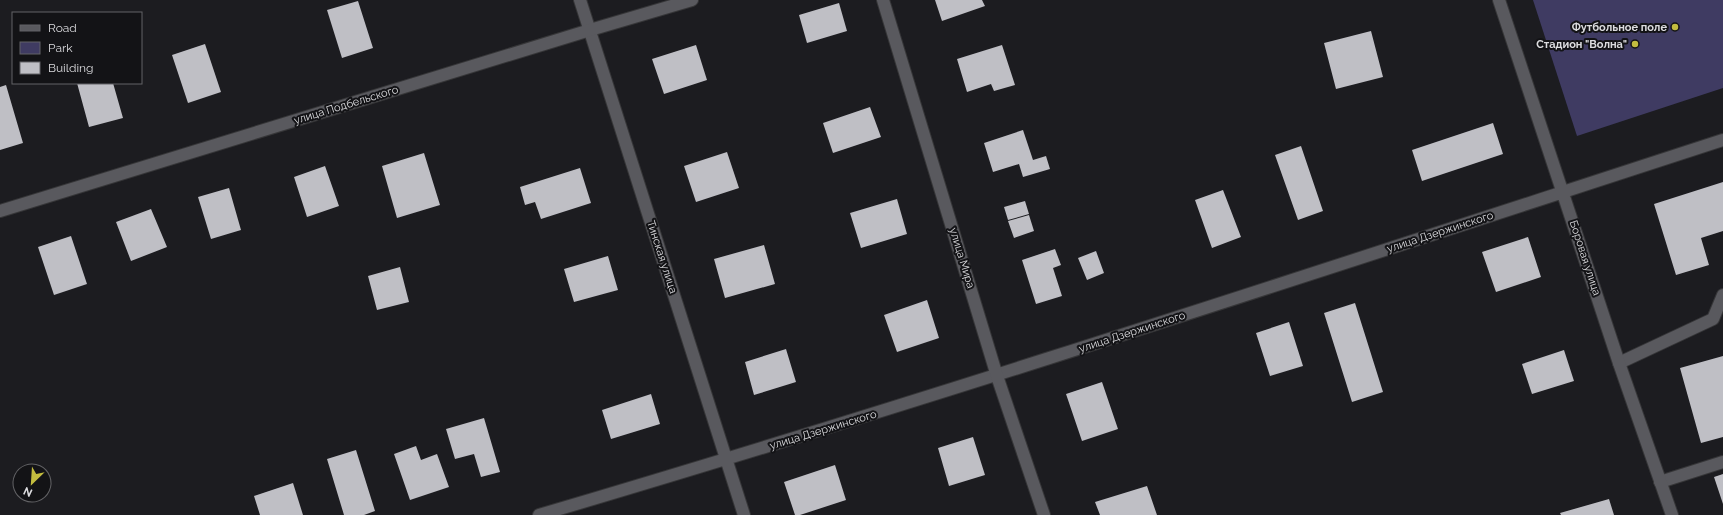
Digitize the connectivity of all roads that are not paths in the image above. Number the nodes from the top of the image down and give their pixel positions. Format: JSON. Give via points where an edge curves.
{"nodes":[{"id":1,"x":580,"y":0,"type":"edge"},
{"id":2,"x":692,"y":0,"type":"edge"},
{"id":3,"x":883,"y":0,"type":"edge"},
{"id":4,"x":1499,"y":0,"type":"edge"},
{"id":5,"x":590,"y":30,"type":"junction"},
{"id":6,"x":1723,"y":140,"type":"edge"},
{"id":7,"x":1564,"y":192,"type":"junction"},
{"id":8,"x":0,"y":212,"type":"edge"},
{"id":9,"x":1723,"y":295,"type":"edge"},
{"id":10,"x":1619,"y":363,"type":"junction"},
{"id":11,"x":997,"y":376,"type":"junction"},
{"id":12,"x":726,"y":460,"type":"junction"},
{"id":13,"x":1723,"y":462,"type":"edge"},
{"id":14,"x":1660,"y":482,"type":"junction"},
{"id":15,"x":538,"y":515,"type":"edge"},
{"id":16,"x":744,"y":515,"type":"edge"},
{"id":17,"x":1044,"y":515,"type":"edge"},
{"id":18,"x":1672,"y":515,"type":"edge"}],
"edges":[{"from":1,"to":5,"type":"street","name":"Тинская улица"},
{"from":2,"to":5,"type":"street","name":"улица Подбельского"},
{"from":3,"to":11,"type":"street","name":"улица Мира"},
{"from":4,"to":7,"type":"street","name":"Боровая улица"},
{"from":5,"to":8,"type":"street","name":"улица Подбельского"},
{"from":5,"to":12,"type":"street","name":"Тинская улица"},
{"from":6,"to":7,"type":"street","name":"улица Дзержинского"},
{"from":7,"to":10,"type":"street","name":"Боровая улица"},
{"from":7,"to":11,"type":"street","name":"улица Дзержинского"},
{"from":9,"to":10,"type":"street","via":[[1714,319]]},
{"from":10,"to":14,"type":"street","name":"Боровая улица"},
{"from":11,"to":12,"type":"street","name":"улица Дзержинского"},
{"from":11,"to":17,"type":"street","name":"улица Мира"},
{"from":12,"to":15,"type":"street","name":"улица Дзержинского"},
{"from":12,"to":16,"type":"street","name":"Тинская улица"},
{"from":13,"to":14,"type":"street"},
{"from":14,"to":18,"type":"street","name":"Боровая улица"}]}
